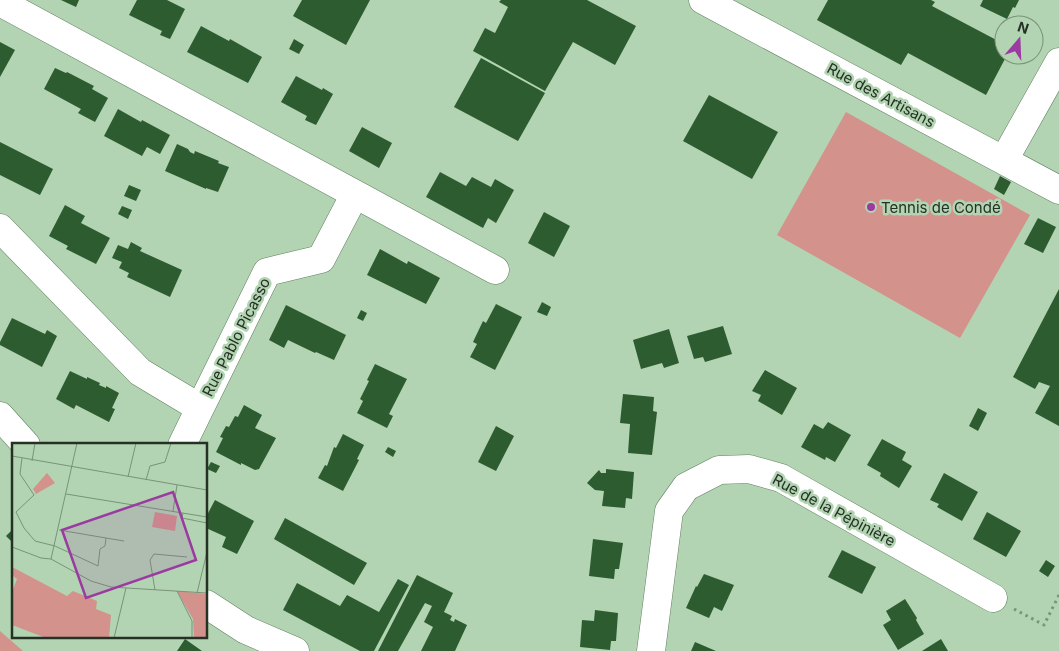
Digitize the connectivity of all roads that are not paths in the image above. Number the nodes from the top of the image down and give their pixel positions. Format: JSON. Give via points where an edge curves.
{"nodes":[{"id":1,"x":703,"y":0,"type":"edge"},
{"id":2,"x":0,"y":2,"type":"edge"},
{"id":3,"x":1059,"y":62,"type":"edge"},
{"id":4,"x":1004,"y":160,"type":"junction"},
{"id":5,"x":1059,"y":190,"type":"edge"},
{"id":6,"x":355,"y":194,"type":"junction"},
{"id":7,"x":0,"y":228,"type":"edge"},
{"id":8,"x":495,"y":270,"type":"dead end"},
{"id":9,"x":200,"y":408,"type":"junction"},
{"id":10,"x":0,"y":416,"type":"edge"},
{"id":11,"x":24,"y":443,"type":"edge"},
{"id":12,"x":183,"y":443,"type":"edge"},
{"id":13,"x":993,"y":598,"type":"road end"},
{"id":14,"x":208,"y":605,"type":"edge"},
{"id":15,"x":295,"y":651,"type":"edge"},
{"id":16,"x":651,"y":651,"type":"edge"}],
"edges":[{"from":1,"to":4,"type":"street","name":"Rue des Artisans"},
{"from":2,"to":6,"type":"street"},
{"from":3,"to":4,"type":"street"},
{"from":4,"to":5,"type":"street","name":"Rue des Artisans"},
{"from":6,"to":8,"type":"street"},
{"from":6,"to":9,"type":"street","name":"Rue Pablo Picasso","via":[[321,259],[267,272]]},
{"from":7,"to":9,"type":"street","name":"Rue Pablo Picasso","via":[[140,372]]},
{"from":9,"to":12,"type":"street"},
{"from":10,"to":11,"type":"street"},
{"from":13,"to":16,"type":"street","name":"Rue de la Pépinière","via":[[781,478],[749,469],[719,470],[686,487],[669,511]]},
{"from":14,"to":15,"type":"street","via":[[246,630]]}]}
